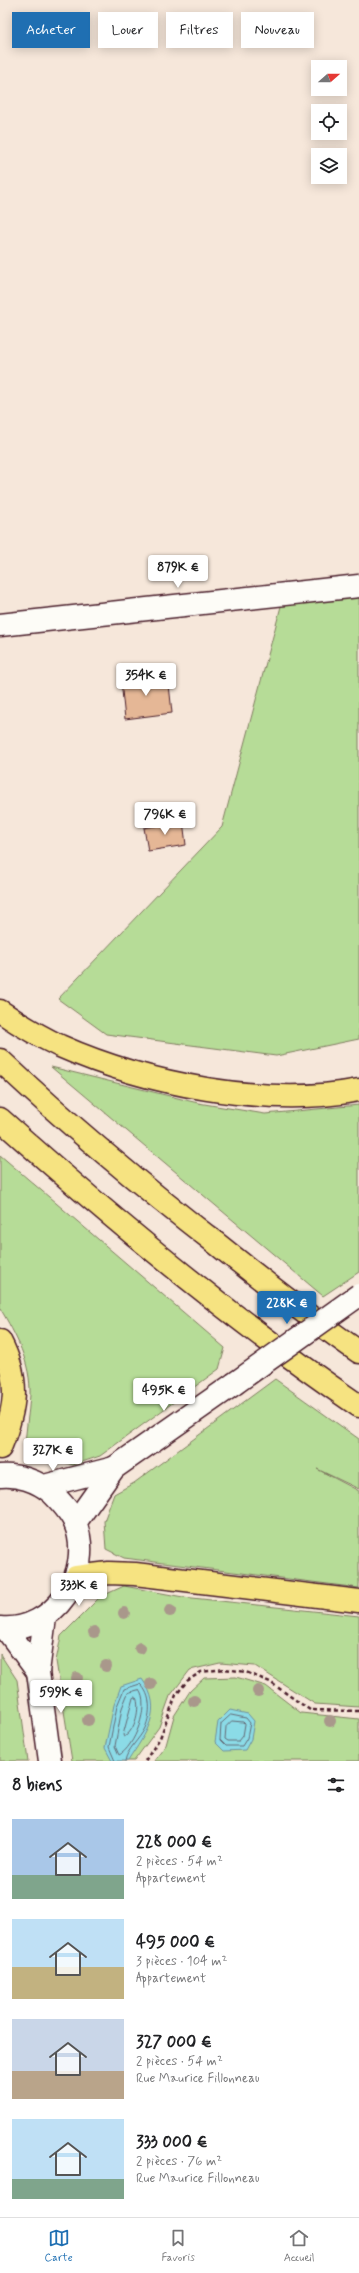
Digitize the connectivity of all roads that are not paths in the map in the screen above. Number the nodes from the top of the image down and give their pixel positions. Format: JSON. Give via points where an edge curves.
{"nodes":[{"id":1,"x":359,"y":586,"type":"edge"},
{"id":2,"x":0,"y":625,"type":"edge"},
{"id":3,"x":0,"y":1011,"type":"edge"},
{"id":4,"x":0,"y":1060,"type":"edge"},
{"id":5,"x":359,"y":1090,"type":"edge"},
{"id":6,"x":0,"y":1119,"type":"edge"},
{"id":7,"x":359,"y":1295,"type":"edge"},
{"id":8,"x":0,"y":1341,"type":"edge"},
{"id":9,"x":359,"y":1352,"type":"edge"},
{"id":10,"x":359,"y":1406,"type":"edge"},
{"id":11,"x":0,"y":1448,"type":"edge"},
{"id":12,"x":114,"y":1468,"type":"junction"},
{"id":13,"x":0,"y":1476,"type":"edge"},
{"id":14,"x":44,"y":1486,"type":"junction"},
{"id":15,"x":75,"y":1523,"type":"junction"},
{"id":16,"x":76,"y":1577,"type":"junction"},
{"id":17,"x":359,"y":1601,"type":"edge"},
{"id":18,"x":45,"y":1617,"type":"junction"},
{"id":19,"x":3,"y":1628,"type":"edge"},
{"id":20,"x":38,"y":1672,"type":"junction"},
{"id":21,"x":50,"y":1761,"type":"edge"}],
"edges":[{"from":1,"to":2,"type":"street"},
{"from":3,"to":5,"type":"highway","via":[[60,1046],[106,1063],[183,1084],[246,1095],[336,1095]]},
{"from":4,"to":9,"type":"highway","via":[[39,1097],[173,1210]]},
{"from":6,"to":10,"type":"highway","via":[[88,1198],[201,1289]]},
{"from":7,"to":12,"type":"street","bridge":true},
{"from":8,"to":11,"type":"highway","via":[[11,1366],[15,1396],[13,1412]]},
{"from":12,"to":14,"type":"street"},
{"from":12,"to":15,"type":"street"},
{"from":13,"to":14,"type":"street","via":[[26,1478]]},
{"from":14,"to":15,"type":"street","via":[[62,1502]]},
{"from":15,"to":16,"type":"street","via":[[80,1553]]},
{"from":16,"to":17,"type":"highway","via":[[109,1573],[134,1574]]},
{"from":16,"to":18,"type":"street","via":[[64,1599]]},
{"from":18,"to":19,"type":"street","via":[[27,1625]]},
{"from":18,"to":20,"type":"street"},
{"from":19,"to":20,"type":"street"},
{"from":20,"to":21,"type":"street"}]}
